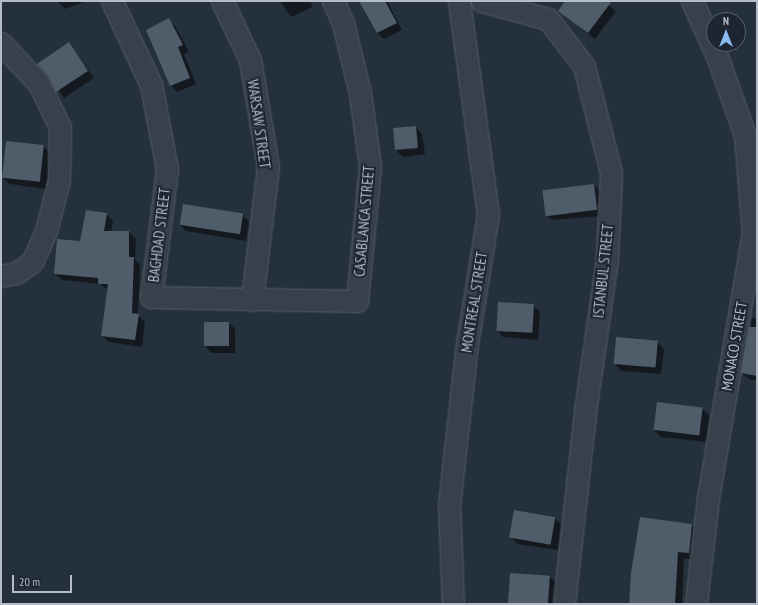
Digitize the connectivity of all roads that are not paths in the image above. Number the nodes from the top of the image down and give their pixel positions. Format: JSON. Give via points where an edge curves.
{"nodes":[{"id":1,"x":112,"y":1,"type":"edge"},
{"id":2,"x":222,"y":1,"type":"edge"},
{"id":3,"x":333,"y":1,"type":"edge"},
{"id":4,"x":459,"y":1,"type":"edge"},
{"id":5,"x":482,"y":1,"type":"edge"},
{"id":6,"x":692,"y":1,"type":"edge"},
{"id":7,"x":1,"y":43,"type":"edge"},
{"id":8,"x":1,"y":276,"type":"edge"},
{"id":9,"x":252,"y":300,"type":"junction"},
{"id":10,"x":357,"y":301,"type":"joint"},
{"id":11,"x":453,"y":604,"type":"edge"},
{"id":12,"x":564,"y":604,"type":"edge"},
{"id":13,"x":696,"y":604,"type":"edge"}],
"edges":[{"from":1,"to":9,"type":"street","name":"BAGHDAD STREET","via":[[151,85],[167,168],[151,297]]},
{"from":2,"to":9,"type":"street","name":"WARSAW STREET","via":[[250,60],[268,166]]},
{"from":3,"to":10,"type":"street","name":"CASABLANCA STREET","via":[[343,23],[360,94],[370,167]]},
{"from":4,"to":11,"type":"street","name":"MONTREAL STREET","via":[[488,215],[467,344],[449,504]]},
{"from":5,"to":12,"type":"street","name":"ISTANBUL STREET","via":[[548,19],[584,66],[611,172],[607,259],[586,404]]},
{"from":6,"to":13,"type":"street","name":"MONACO STREET","via":[[717,56],[745,135],[753,232],[708,498]]},
{"from":7,"to":8,"type":"street","via":[[39,84],[60,127],[59,180],[46,231],[32,262],[16,273]]},
{"from":9,"to":10,"type":"street","name":"BAGHDAD STREET"}]}
